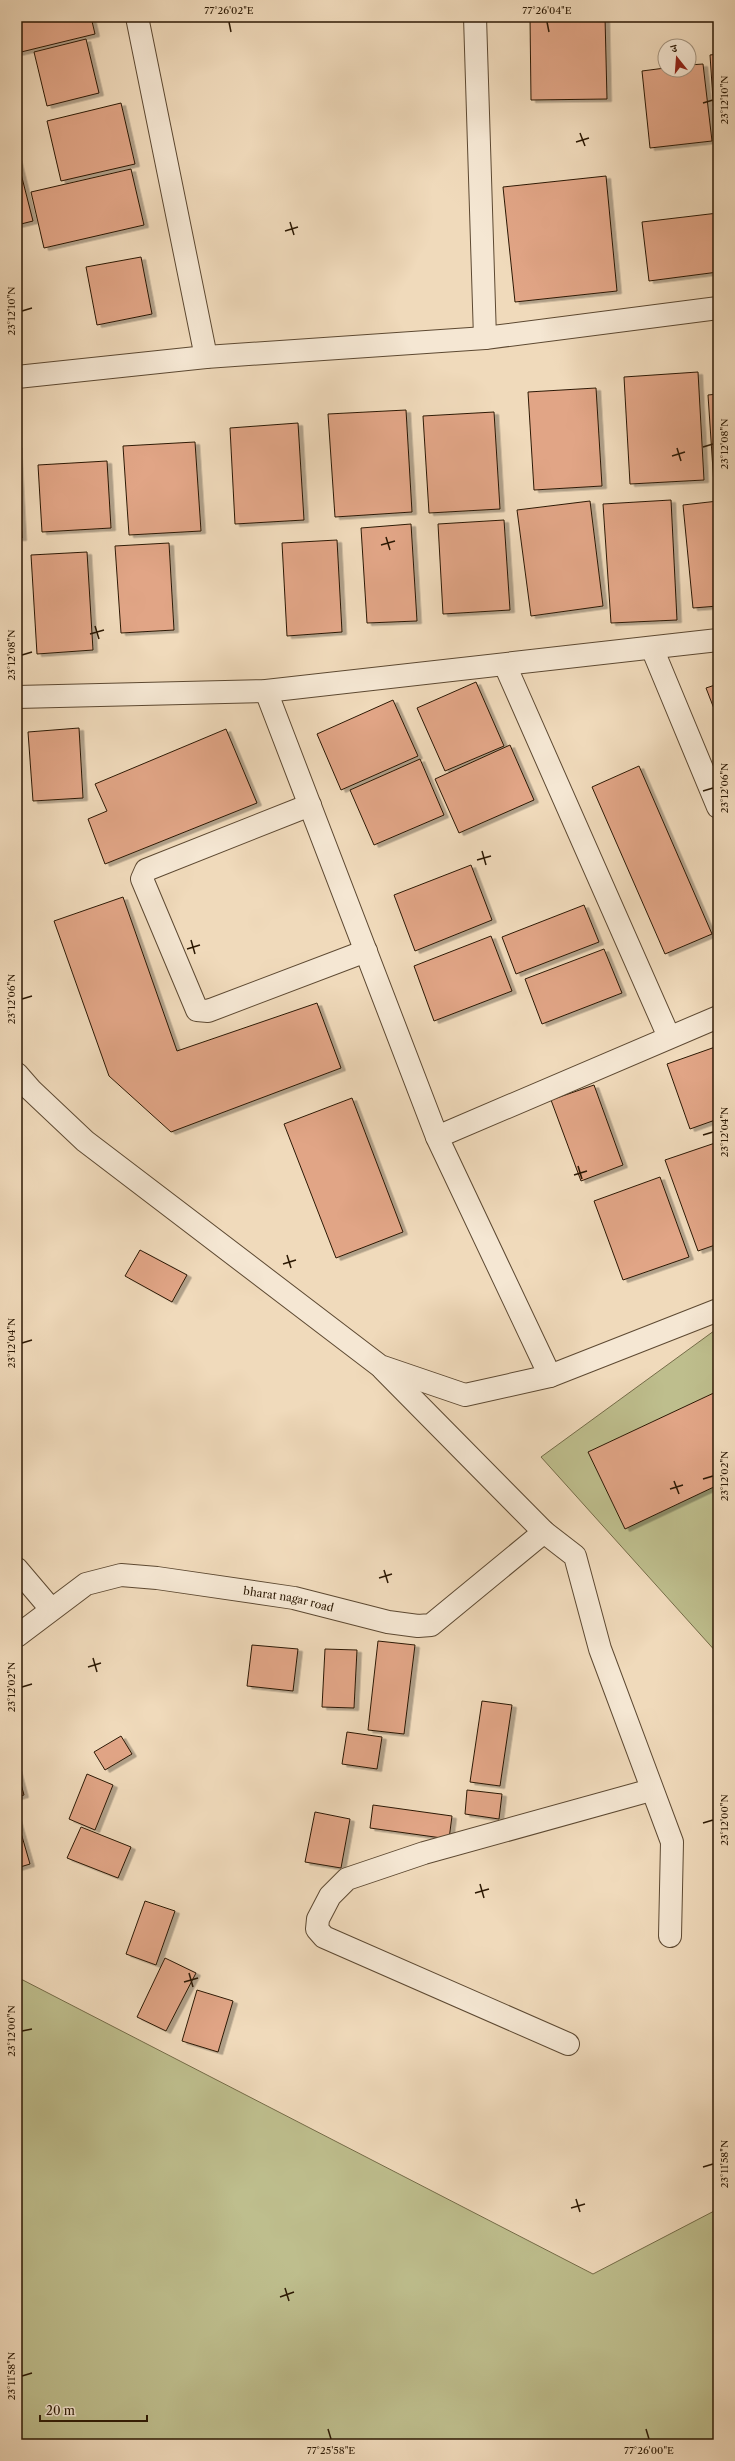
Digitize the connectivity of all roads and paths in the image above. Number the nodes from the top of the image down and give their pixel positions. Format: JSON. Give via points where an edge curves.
{"nodes":[{"id":1,"x":137,"y":17,"type":"edge"},
{"id":2,"x":475,"y":17,"type":"edge"},
{"id":3,"x":718,"y":308,"type":"edge"},
{"id":4,"x":485,"y":338,"type":"junction"},
{"id":5,"x":206,"y":357,"type":"junction"},
{"id":6,"x":17,"y":377,"type":"edge"},
{"id":7,"x":718,"y":640,"type":"edge"},
{"id":8,"x":652,"y":648,"type":"junction"},
{"id":9,"x":505,"y":665,"type":"junction"},
{"id":10,"x":266,"y":691,"type":"junction"},
{"id":11,"x":17,"y":697,"type":"edge"},
{"id":12,"x":310,"y":805,"type":"junction"},
{"id":13,"x":718,"y":807,"type":"edge"},
{"id":14,"x":366,"y":951,"type":"junction"},
{"id":15,"x":718,"y":1017,"type":"edge"},
{"id":16,"x":669,"y":1037,"type":"junction"},
{"id":17,"x":17,"y":1074,"type":"edge"},
{"id":18,"x":437,"y":1137,"type":"junction"},
{"id":19,"x":718,"y":1310,"type":"edge"},
{"id":20,"x":380,"y":1366,"type":"junction"},
{"id":21,"x":550,"y":1376,"type":"junction"},
{"id":22,"x":544,"y":1532,"type":"junction"},
{"id":23,"x":17,"y":1569,"type":"edge"},
{"id":24,"x":52,"y":1609,"type":"junction"},
{"id":25,"x":17,"y":1636,"type":"edge"},
{"id":26,"x":651,"y":1790,"type":"junction"},
{"id":27,"x":670,"y":1936,"type":"dead end"},
{"id":28,"x":568,"y":2044,"type":"dead end"}],
"edges":[{"from":1,"to":5,"type":"street"},
{"from":2,"to":4,"type":"street"},
{"from":3,"to":4,"type":"street"},
{"from":4,"to":5,"type":"street"},
{"from":5,"to":6,"type":"street"},
{"from":7,"to":8,"type":"street"},
{"from":8,"to":9,"type":"street"},
{"from":8,"to":13,"type":"street"},
{"from":9,"to":10,"type":"street"},
{"from":9,"to":16,"type":"street"},
{"from":10,"to":11,"type":"street"},
{"from":10,"to":12,"type":"street"},
{"from":12,"to":14,"type":"street"},
{"from":12,"to":14,"type":"street","via":[[146,870],[142,879],[197,1010],[208,1011]]},
{"from":14,"to":18,"type":"street"},
{"from":15,"to":16,"type":"street"},
{"from":16,"to":18,"type":"street"},
{"from":17,"to":20,"type":"street","via":[[85,1141]]},
{"from":18,"to":21,"type":"street"},
{"from":19,"to":21,"type":"street"},
{"from":20,"to":21,"type":"street","via":[[465,1395]]},
{"from":20,"to":22,"type":"street"},
{"from":22,"to":24,"type":"street","name":"bharat nagar road","via":[[431,1625],[388,1622],[294,1598],[121,1575],[86,1584]]},
{"from":22,"to":26,"type":"street","via":[[575,1556],[600,1649]]},
{"from":23,"to":24,"type":"street"},
{"from":24,"to":25,"type":"street","name":"bharat nagar road"},
{"from":26,"to":27,"type":"street","via":[[672,1842]]},
{"from":26,"to":28,"type":"street","via":[[424,1853],[347,1879],[330,1896],[318,1919],[318,1929],[324,1937]]}]}
